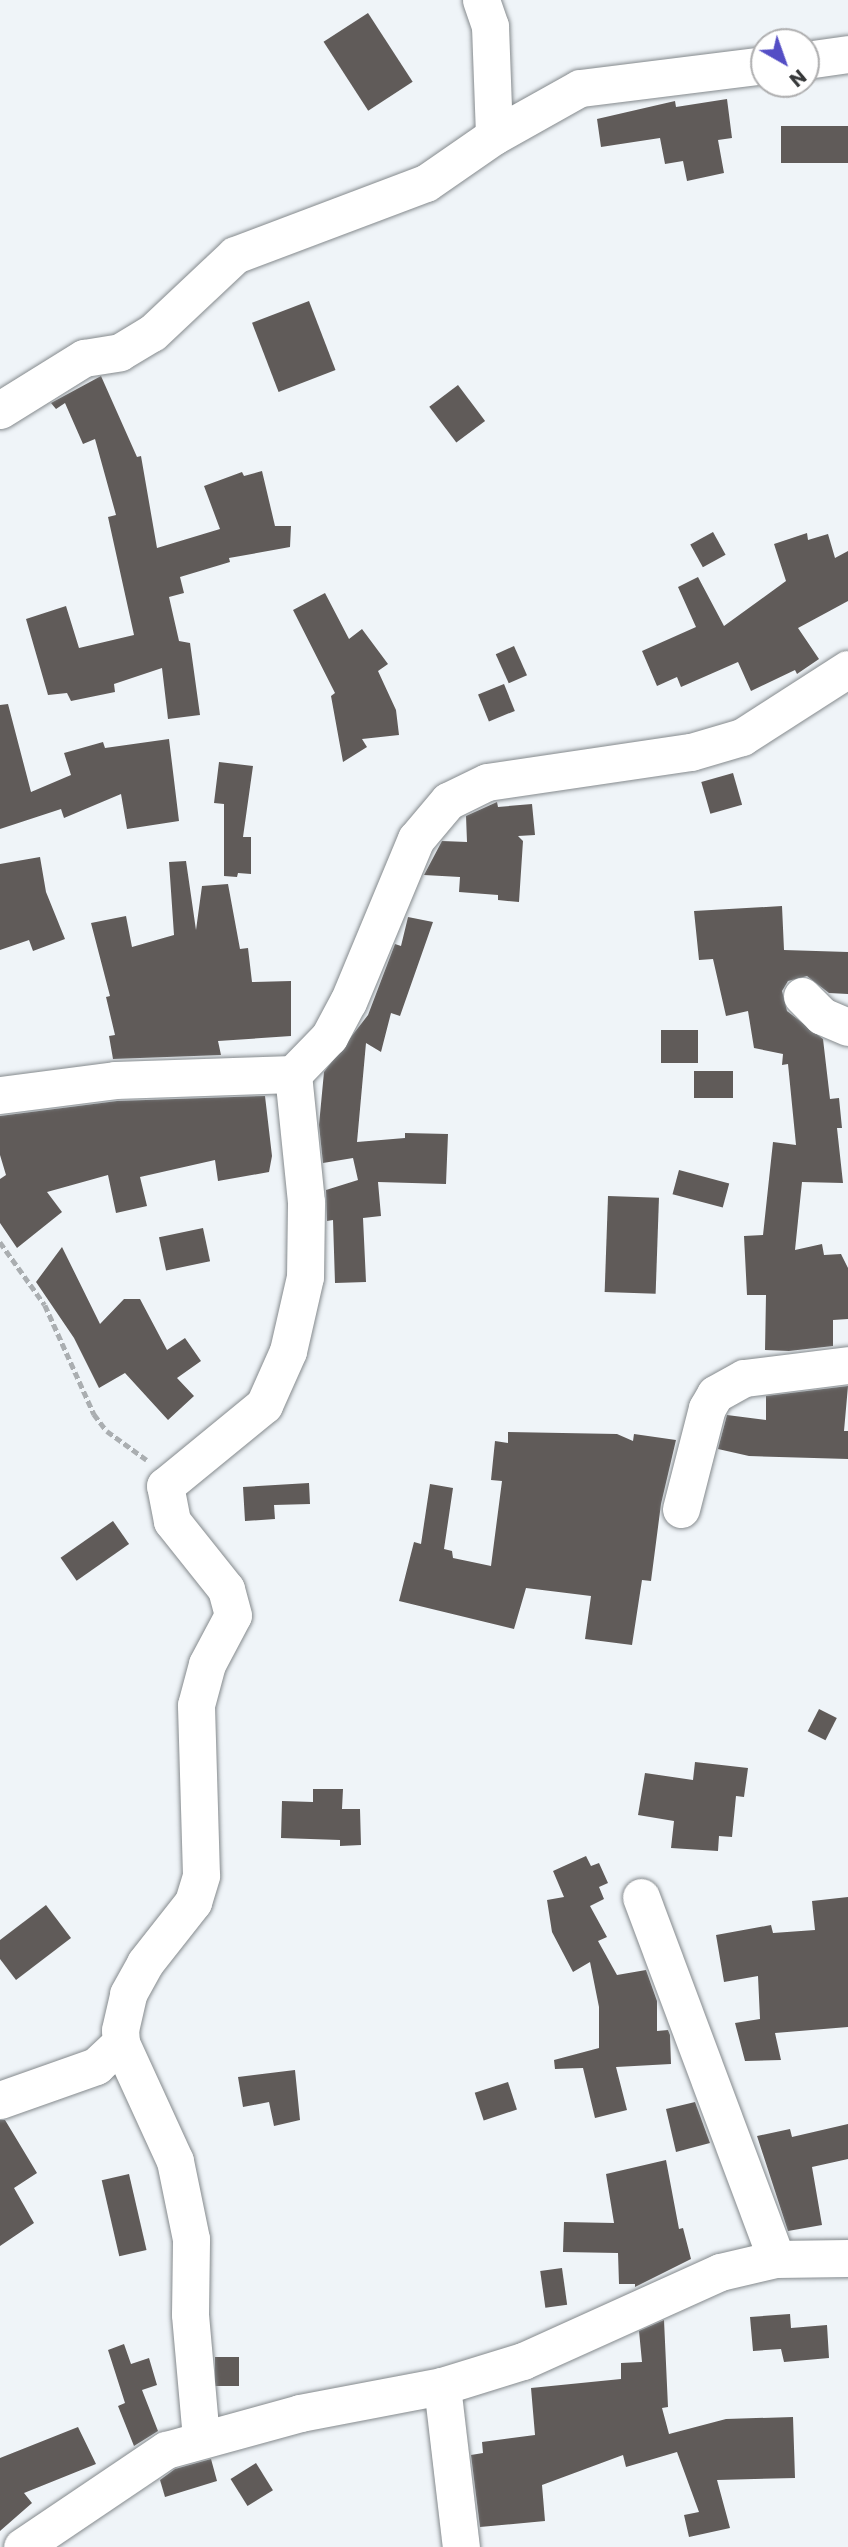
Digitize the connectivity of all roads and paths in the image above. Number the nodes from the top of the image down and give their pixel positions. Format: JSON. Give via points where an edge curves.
{"nodes":[{"id":1,"x":481,"y":0,"type":"edge"},
{"id":2,"x":848,"y":54,"type":"edge"},
{"id":3,"x":820,"y":58,"type":"edge"},
{"id":4,"x":750,"y":67,"type":"edge"},
{"id":5,"x":494,"y":136,"type":"junction"},
{"id":6,"x":0,"y":410,"type":"edge"},
{"id":7,"x":848,"y":669,"type":"edge"},
{"id":8,"x":802,"y":996,"type":"dead end"},
{"id":9,"x":848,"y":1027,"type":"edge"},
{"id":10,"x":293,"y":1074,"type":"junction"},
{"id":11,"x":0,"y":1095,"type":"edge"},
{"id":12,"x":0,"y":1242,"type":"edge"},
{"id":13,"x":848,"y":1365,"type":"edge"},
{"id":14,"x":164,"y":1486,"type":"junction"},
{"id":15,"x":681,"y":1509,"type":"dead end"},
{"id":16,"x":641,"y":1897,"type":"dead end"},
{"id":17,"x":108,"y":2055,"type":"junction"},
{"id":18,"x":0,"y":2100,"type":"edge"},
{"id":19,"x":848,"y":2258,"type":"edge"},
{"id":20,"x":776,"y":2259,"type":"junction"},
{"id":21,"x":442,"y":2386,"type":"junction"},
{"id":22,"x":201,"y":2438,"type":"junction"},
{"id":23,"x":22,"y":2547,"type":"edge"},
{"id":24,"x":461,"y":2547,"type":"edge"}],
"edges":[{"from":1,"to":5,"type":"street","via":[[490,26]]},
{"from":2,"to":3,"type":"street"},
{"from":4,"to":5,"type":"street","via":[[580,88]]},
{"from":5,"to":6,"type":"street","via":[[426,183],[235,255],[152,334],[120,352],[84,358]]},
{"from":7,"to":10,"type":"street","via":[[742,737],[691,752],[487,782],[448,801],[416,839],[348,1002],[313,1058]]},
{"from":8,"to":9,"type":"street","via":[[822,1016]]},
{"from":10,"to":11,"type":"street","via":[[116,1080]]},
{"from":10,"to":14,"type":"street","via":[[306,1202],[305,1277],[288,1351],[264,1405]]},
{"from":12,"to":14,"type":"path","via":[[45,1305],[94,1414],[107,1431],[153,1465]]},
{"from":13,"to":15,"type":"street","via":[[744,1378],[715,1394],[706,1408]]},
{"from":14,"to":17,"type":"street","via":[[172,1521],[220,1580],[233,1615],[207,1664],[196,1705],[201,1875],[192,1902],[145,1963],[128,1994]]},
{"from":16,"to":20,"type":"street"},
{"from":17,"to":18,"type":"street"},
{"from":17,"to":22,"type":"street","via":[[138,2080],[175,2161],[191,2239],[190,2314]]},
{"from":19,"to":20,"type":"street"},
{"from":20,"to":21,"type":"street","via":[[720,2272],[523,2361]]},
{"from":21,"to":22,"type":"street","via":[[300,2413]]},
{"from":21,"to":24,"type":"street"},
{"from":22,"to":23,"type":"street","via":[[139,2466]]}]}
